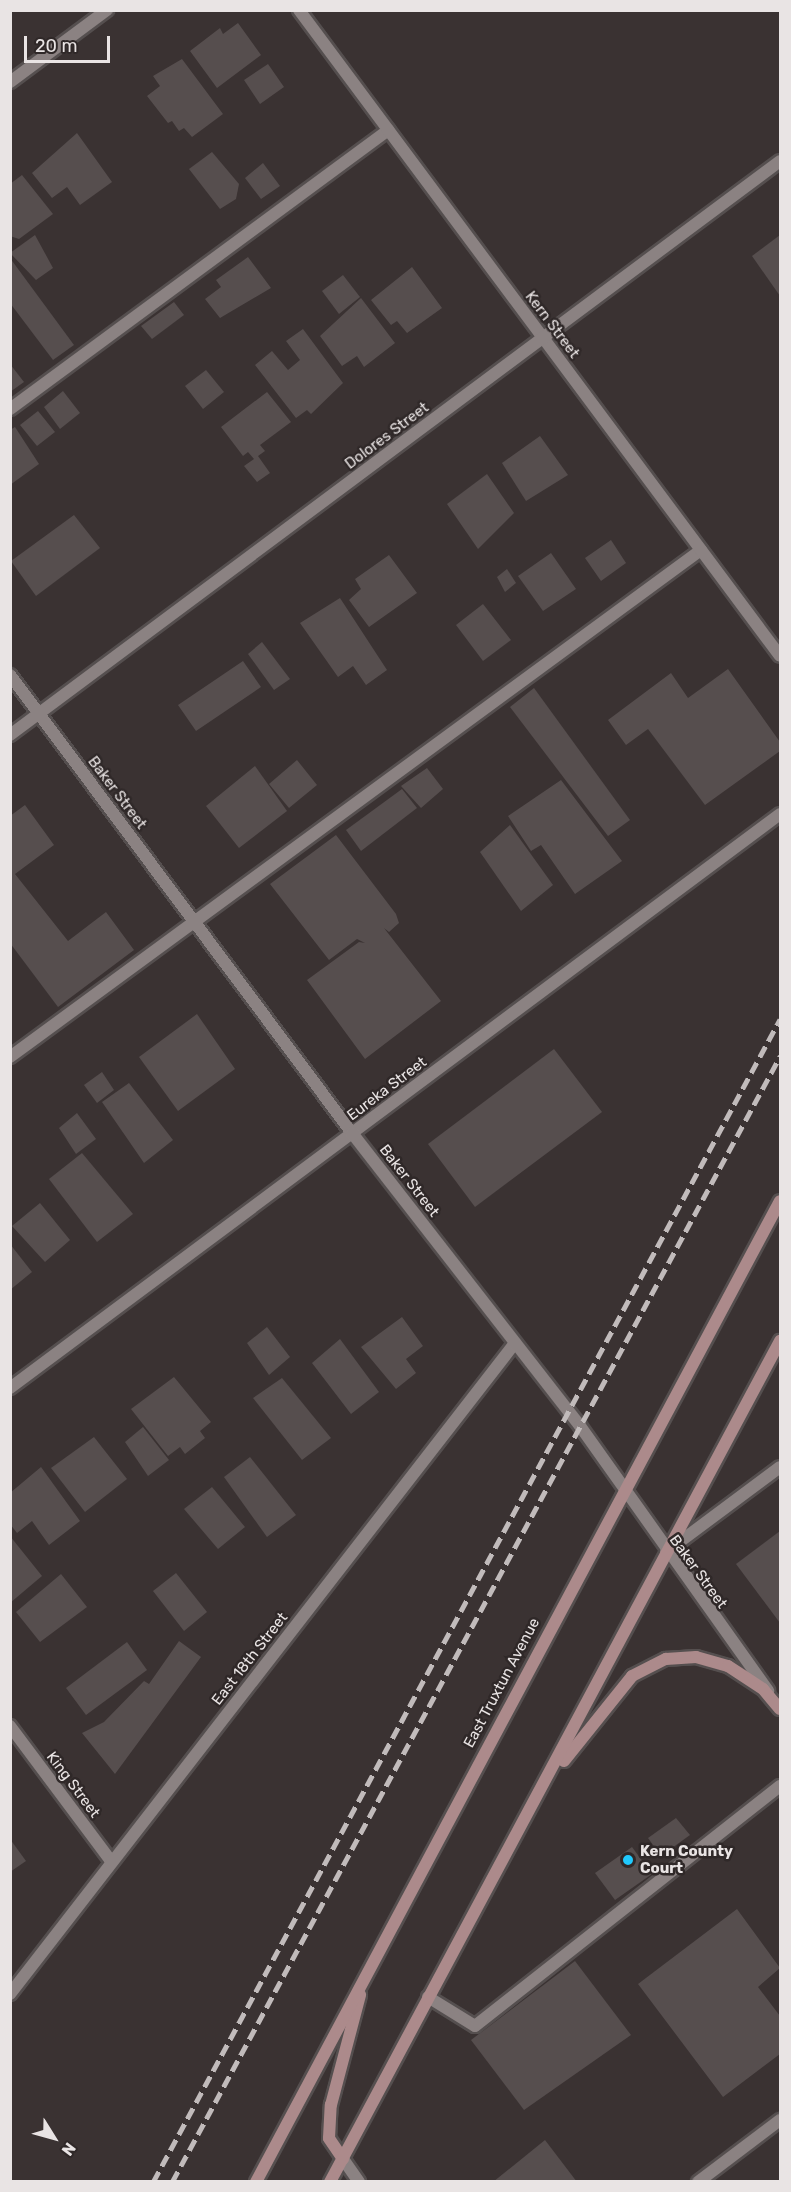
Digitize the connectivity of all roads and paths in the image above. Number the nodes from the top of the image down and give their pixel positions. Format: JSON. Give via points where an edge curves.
{"nodes":[{"id":1,"x":106,"y":10,"type":"edge"},
{"id":2,"x":299,"y":10,"type":"edge"},
{"id":3,"x":10,"y":82,"type":"edge"},
{"id":4,"x":388,"y":130,"type":"junction"},
{"id":5,"x":780,"y":161,"type":"edge"},
{"id":6,"x":543,"y":338,"type":"junction"},
{"id":7,"x":10,"y":410,"type":"edge"},
{"id":8,"x":701,"y":550,"type":"junction"},
{"id":9,"x":780,"y":657,"type":"edge"},
{"id":10,"x":10,"y":675,"type":"edge"},
{"id":11,"x":39,"y":713,"type":"junction"},
{"id":12,"x":10,"y":735,"type":"edge"},
{"id":13,"x":780,"y":814,"type":"edge"},
{"id":14,"x":194,"y":921,"type":"junction"},
{"id":15,"x":10,"y":1057,"type":"edge"},
{"id":16,"x":352,"y":1133,"type":"junction"},
{"id":17,"x":780,"y":1201,"type":"edge"},
{"id":18,"x":780,"y":1341,"type":"edge"},
{"id":19,"x":515,"y":1342,"type":"junction"},
{"id":20,"x":10,"y":1388,"type":"edge"},
{"id":21,"x":780,"y":1467,"type":"edge"},
{"id":22,"x":623,"y":1488,"type":"junction"},
{"id":23,"x":665,"y":1553,"type":"junction"},
{"id":24,"x":780,"y":1708,"type":"edge"},
{"id":25,"x":10,"y":1726,"type":"edge"},
{"id":26,"x":780,"y":1786,"type":"edge"},
{"id":27,"x":540,"y":1793,"type":"junction"},
{"id":28,"x":111,"y":1861,"type":"junction"},
{"id":29,"x":365,"y":1974,"type":"junction"},
{"id":30,"x":10,"y":1994,"type":"edge"},
{"id":31,"x":428,"y":1997,"type":"junction"},
{"id":32,"x":780,"y":2120,"type":"edge"},
{"id":33,"x":343,"y":2159,"type":"junction"},
{"id":34,"x":256,"y":2181,"type":"edge"},
{"id":35,"x":330,"y":2181,"type":"edge"},
{"id":36,"x":359,"y":2181,"type":"edge"},
{"id":37,"x":698,"y":2181,"type":"edge"}],
"edges":[{"from":1,"to":3,"type":"street"},
{"from":2,"to":4,"type":"street","name":"Kern Street"},
{"from":4,"to":6,"type":"street","name":"Kern Street"},
{"from":4,"to":7,"type":"street"},
{"from":5,"to":6,"type":"street","name":"Dolores Street"},
{"from":6,"to":8,"type":"street","name":"Kern Street"},
{"from":6,"to":11,"type":"street","name":"Dolores Street"},
{"from":8,"to":9,"type":"street","name":"Kern Street"},
{"from":8,"to":14,"type":"street"},
{"from":10,"to":11,"type":"street","name":"Baker Street"},
{"from":11,"to":12,"type":"street","name":"Dolores Street"},
{"from":11,"to":14,"type":"street","name":"Baker Street"},
{"from":13,"to":16,"type":"street","name":"Eureka Street"},
{"from":14,"to":15,"type":"street"},
{"from":14,"to":16,"type":"street","name":"Baker Street"},
{"from":16,"to":19,"type":"street","name":"Baker Street"},
{"from":16,"to":20,"type":"street","name":"Eureka Street"},
{"from":17,"to":22,"type":"main road","name":"East Truxtun Avenue"},
{"from":18,"to":23,"type":"main road"},
{"from":19,"to":22,"type":"street","name":"Baker Street"},
{"from":19,"to":28,"type":"street","name":"East 18th Street"},
{"from":21,"to":23,"type":"street"},
{"from":22,"to":23,"type":"street","name":"Baker Street"},
{"from":22,"to":29,"type":"main road","name":"East Truxtun Avenue"},
{"from":23,"to":24,"type":"street","name":"Baker Street"},
{"from":23,"to":27,"type":"main road"},
{"from":24,"to":27,"type":"main road","via":[[763,1689],[728,1666],[696,1657],[666,1659],[621,1688]]},
{"from":25,"to":28,"type":"street","name":"King Street"},
{"from":26,"to":31,"type":"street","via":[[476,2026]]},
{"from":27,"to":31,"type":"main road"},
{"from":28,"to":30,"type":"street","name":"East 18th Street"},
{"from":29,"to":33,"type":"main road","via":[[331,2105],[329,2138]]},
{"from":29,"to":34,"type":"main road","name":"East Truxtun Avenue"},
{"from":31,"to":33,"type":"main road"},
{"from":32,"to":37,"type":"street"},
{"from":33,"to":35,"type":"main road"},
{"from":33,"to":36,"type":"street"}]}
